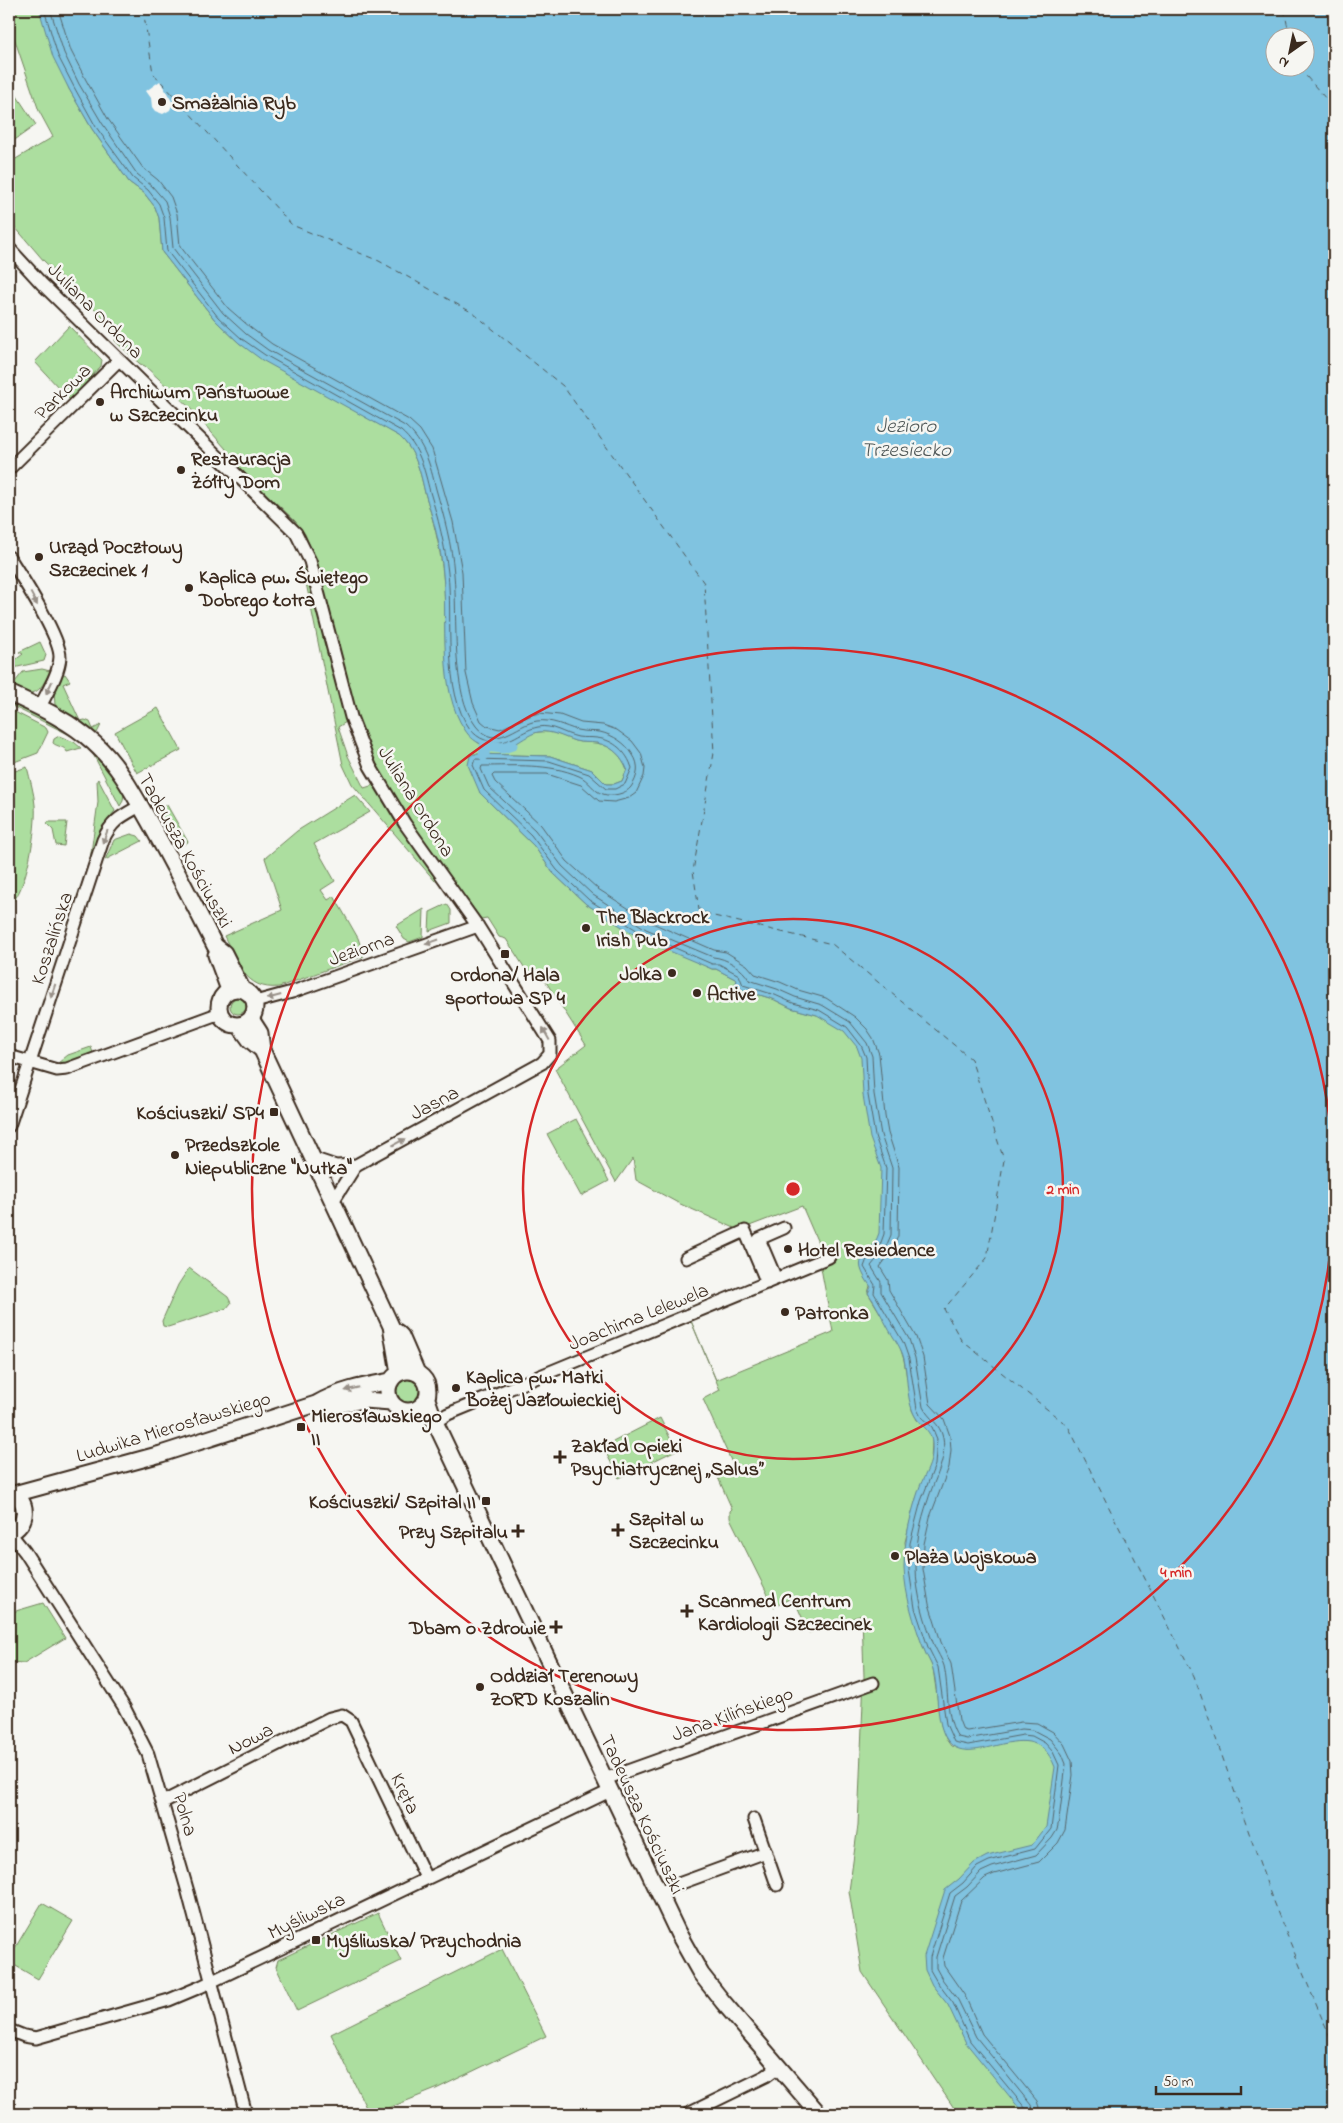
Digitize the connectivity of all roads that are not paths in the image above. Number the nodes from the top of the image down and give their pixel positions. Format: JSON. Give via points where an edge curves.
{"nodes":[{"id":1,"x":9,"y":248,"type":"edge"},
{"id":2,"x":119,"y":360,"type":"junction"},
{"id":3,"x":9,"y":469,"type":"edge"},
{"id":4,"x":9,"y":557,"type":"edge"},
{"id":5,"x":9,"y":693,"type":"edge"},
{"id":6,"x":40,"y":707,"type":"junction"},
{"id":7,"x":140,"y":806,"type":"junction"},
{"id":8,"x":478,"y":926,"type":"junction"},
{"id":9,"x":235,"y":989,"type":"junction"},
{"id":10,"x":255,"y":1002,"type":"junction"},
{"id":11,"x":220,"y":1013,"type":"junction"},
{"id":12,"x":245,"y":1022,"type":"junction"},
{"id":13,"x":9,"y":1056,"type":"edge"},
{"id":14,"x":29,"y":1062,"type":"junction"},
{"id":15,"x":529,"y":1071,"type":"joint"},
{"id":16,"x":9,"y":1126,"type":"edge"},
{"id":17,"x":312,"y":1158,"type":"junction"},
{"id":18,"x":356,"y":1165,"type":"junction"},
{"id":19,"x":332,"y":1202,"type":"junction"},
{"id":20,"x":784,"y":1228,"type":"dead end"},
{"id":21,"x":828,"y":1257,"type":"dead end"},
{"id":22,"x":686,"y":1258,"type":"dead end"},
{"id":23,"x":771,"y":1281,"type":"junction"},
{"id":24,"x":391,"y":1326,"type":"junction"},
{"id":25,"x":417,"y":1373,"type":"junction"},
{"id":26,"x":395,"y":1377,"type":"junction"},
{"id":27,"x":391,"y":1402,"type":"junction"},
{"id":28,"x":316,"y":1404,"type":"junction"},
{"id":29,"x":421,"y":1404,"type":"junction"},
{"id":30,"x":435,"y":1422,"type":"junction"},
{"id":31,"x":43,"y":1487,"type":"junction"},
{"id":32,"x":11,"y":1493,"type":"edge"},
{"id":33,"x":25,"y":1509,"type":"junction"},
{"id":34,"x":13,"y":1531,"type":"edge"},
{"id":35,"x":873,"y":1683,"type":"dead end"},
{"id":36,"x":352,"y":1724,"type":"joint"},
{"id":37,"x":607,"y":1785,"type":"junction"},
{"id":38,"x":163,"y":1802,"type":"junction"},
{"id":39,"x":754,"y":1819,"type":"dead end"},
{"id":40,"x":766,"y":1852,"type":"junction"},
{"id":41,"x":426,"y":1878,"type":"junction"},
{"id":42,"x":777,"y":1885,"type":"dead end"},
{"id":43,"x":658,"y":1893,"type":"junction"},
{"id":44,"x":211,"y":1981,"type":"junction"},
{"id":45,"x":9,"y":2030,"type":"edge"},
{"id":46,"x":778,"y":2067,"type":"junction"},
{"id":47,"x":246,"y":2114,"type":"edge"},
{"id":48,"x":688,"y":2114,"type":"edge"},
{"id":49,"x":819,"y":2114,"type":"edge"}],
"edges":[{"from":1,"to":2,"type":"street","name":"Juliana Ordona"},
{"from":2,"to":3,"type":"street","name":"Parkowa"},
{"from":2,"to":8,"type":"street","name":"Juliana Ordona","via":[[296,532],[310,561],[351,717],[370,766],[405,824]]},
{"from":4,"to":6,"type":"street","one_way":true,"via":[[32,594],[59,651],[57,669]]},
{"from":5,"to":6,"type":"street","name":"Tadeusza Kościuszki"},
{"from":6,"to":7,"type":"street","name":"Tadeusza Kościuszki","via":[[100,748]]},
{"from":7,"to":9,"type":"street","name":"Tadeusza Kościuszki","via":[[216,946],[224,953]]},
{"from":7,"to":14,"type":"street","name":"Koszalińska","one_way":true,"via":[[114,821],[106,834]]},
{"from":8,"to":10,"type":"street","name":"Jeziorna","one_way":true},
{"from":15,"to":8,"type":"street","name":"Juliana Ordona","one_way":true,"via":[[548,1058],[550,1042]]},
{"from":9,"to":10,"type":"street","via":[[248,991]]},
{"from":9,"to":11,"type":"street","via":[[220,1000]]},
{"from":10,"to":12,"type":"street","via":[[256,1008]]},
{"from":11,"to":12,"type":"street","via":[[228,1022]]},
{"from":11,"to":14,"type":"street","via":[[67,1069],[58,1070]]},
{"from":12,"to":17,"type":"street","via":[[250,1040],[262,1050]]},
{"from":13,"to":14,"type":"street"},
{"from":14,"to":16,"type":"street","name":"Koszalińska"},
{"from":18,"to":15,"type":"street","name":"Jasna","one_way":true},
{"from":17,"to":18,"type":"street","name":"Jasna","via":[[336,1166]]},
{"from":17,"to":19,"type":"street"},
{"from":18,"to":19,"type":"street","name":"Jasna"},
{"from":19,"to":24,"type":"street"},
{"from":20,"to":23,"type":"street","via":[[759,1239]]},
{"from":21,"to":23,"type":"street","name":"Joachima Lelewela"},
{"from":22,"to":23,"type":"street","via":[[744,1231]]},
{"from":23,"to":30,"type":"street","name":"Joachima Lelewela"},
{"from":24,"to":25,"type":"street","via":[[401,1336]]},
{"from":24,"to":26,"type":"street","via":[[396,1349]]},
{"from":25,"to":26,"type":"street","via":[[405,1372]]},
{"from":25,"to":29,"type":"street","via":[[427,1384]]},
{"from":26,"to":27,"type":"street","via":[[389,1395]]},
{"from":26,"to":28,"type":"street","name":"Ludwika Mierosławskiego","one_way":true,"via":[[332,1395]]},
{"from":27,"to":28,"type":"street","name":"Ludwika Mierosławskiego","via":[[364,1400],[332,1406]]},
{"from":27,"to":29,"type":"street","via":[[407,1411]]},
{"from":28,"to":31,"type":"street","name":"Ludwika Mierosławskiego"},
{"from":29,"to":30,"type":"street","name":"Tadeusza Kościuszki"},
{"from":30,"to":37,"type":"street","name":"Tadeusza Kościuszki"},
{"from":31,"to":32,"type":"street","name":"Ludwika Mierosławskiego"},
{"from":31,"to":33,"type":"street"},
{"from":32,"to":33,"type":"street"},
{"from":33,"to":34,"type":"street","via":[[25,1515]]},
{"from":34,"to":38,"type":"street","name":"Polna","via":[[138,1733]]},
{"from":35,"to":37,"type":"street","name":"Jana Kilińskiego"},
{"from":36,"to":38,"type":"street","name":"Nowa","via":[[345,1716],[336,1715]]},
{"from":36,"to":41,"type":"street","name":"Kręta"},
{"from":37,"to":41,"type":"street","name":"Myśliwska"},
{"from":37,"to":43,"type":"street","name":"Tadeusza Kościuszki"},
{"from":38,"to":44,"type":"street","name":"Polna"},
{"from":39,"to":40,"type":"street"},
{"from":40,"to":42,"type":"street"},
{"from":40,"to":43,"type":"street"},
{"from":41,"to":44,"type":"street","name":"Myśliwska"},
{"from":43,"to":46,"type":"street","name":"Tadeusza Kościuszki","via":[[701,1974]]},
{"from":44,"to":45,"type":"street","name":"Myśliwska","via":[[169,2000],[43,2037],[30,2038]]},
{"from":44,"to":47,"type":"street","name":"Polna"},
{"from":46,"to":48,"type":"street"},
{"from":46,"to":49,"type":"street","name":"Tadeusza Kościuszki"}]}
